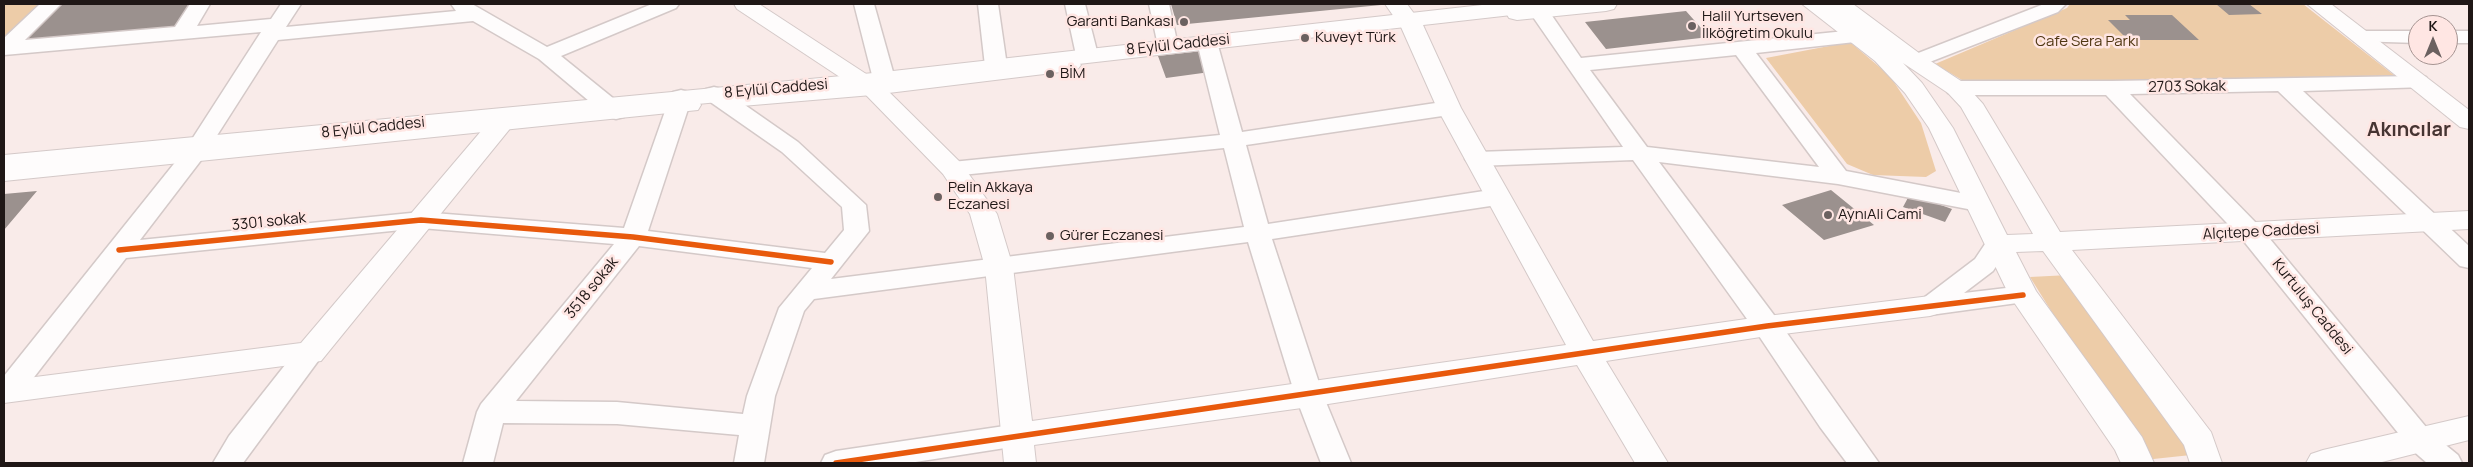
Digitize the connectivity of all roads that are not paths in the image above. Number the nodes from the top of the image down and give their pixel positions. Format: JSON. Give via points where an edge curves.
{"nodes":[{"id":1,"x":51,"y":4,"type":"edge"},
{"id":2,"x":200,"y":4,"type":"edge"},
{"id":3,"x":292,"y":4,"type":"edge"},
{"id":4,"x":670,"y":4,"type":"edge"},
{"id":5,"x":745,"y":4,"type":"edge"},
{"id":6,"x":864,"y":4,"type":"edge"},
{"id":7,"x":988,"y":4,"type":"edge"},
{"id":8,"x":1075,"y":4,"type":"edge"},
{"id":9,"x":1160,"y":4,"type":"edge"},
{"id":10,"x":1606,"y":4,"type":"edge"},
{"id":11,"x":1812,"y":4,"type":"edge"},
{"id":12,"x":1839,"y":4,"type":"edge"},
{"id":13,"x":2056,"y":4,"type":"edge"},
{"id":14,"x":2318,"y":4,"type":"edge"},
{"id":15,"x":1538,"y":6,"type":"edge"},
{"id":16,"x":640,"y":8,"type":"edge"},
{"id":17,"x":466,"y":9,"type":"edge"},
{"id":18,"x":432,"y":12,"type":"edge"},
{"id":19,"x":1405,"y":16,"type":"edge"},
{"id":20,"x":274,"y":30,"type":"junction"},
{"id":21,"x":181,"y":34,"type":"junction"},
{"id":22,"x":1855,"y":36,"type":"junction"},
{"id":23,"x":2360,"y":37,"type":"junction"},
{"id":24,"x":2408,"y":37,"type":"edge"},
{"id":25,"x":1208,"y":45,"type":"junction"},
{"id":26,"x":1168,"y":46,"type":"junction"},
{"id":27,"x":4,"y":48,"type":"edge"},
{"id":28,"x":1742,"y":48,"type":"junction"},
{"id":29,"x":546,"y":55,"type":"junction"},
{"id":30,"x":1087,"y":55,"type":"junction"},
{"id":31,"x":1915,"y":61,"type":"junction"},
{"id":32,"x":996,"y":66,"type":"junction"},
{"id":33,"x":1575,"y":66,"type":"junction"},
{"id":34,"x":873,"y":82,"type":"junction"},
{"id":35,"x":2418,"y":82,"type":"junction"},
{"id":36,"x":2284,"y":85,"type":"junction"},
{"id":37,"x":1914,"y":88,"type":"junction"},
{"id":38,"x":1956,"y":88,"type":"junction"},
{"id":39,"x":2112,"y":88,"type":"junction"},
{"id":40,"x":718,"y":98,"type":"junction"},
{"id":41,"x":679,"y":102,"type":"junction"},
{"id":42,"x":611,"y":108,"type":"junction"},
{"id":43,"x":1449,"y":108,"type":"junction"},
{"id":44,"x":504,"y":119,"type":"junction"},
{"id":45,"x":2469,"y":122,"type":"edge"},
{"id":46,"x":1235,"y":140,"type":"junction"},
{"id":47,"x":197,"y":150,"type":"junction"},
{"id":48,"x":1639,"y":153,"type":"junction"},
{"id":49,"x":1477,"y":159,"type":"junction"},
{"id":50,"x":4,"y":163,"type":"edge"},
{"id":51,"x":952,"y":169,"type":"junction"},
{"id":52,"x":4,"y":173,"type":"edge"},
{"id":53,"x":1838,"y":177,"type":"junction"},
{"id":54,"x":1497,"y":197,"type":"junction"},
{"id":55,"x":1978,"y":204,"type":"junction"},
{"id":56,"x":421,"y":220,"type":"junction"},
{"id":57,"x":2469,"y":220,"type":"edge"},
{"id":58,"x":2431,"y":222,"type":"junction"},
{"id":59,"x":1258,"y":233,"type":"junction"},
{"id":60,"x":2251,"y":233,"type":"junction"},
{"id":61,"x":633,"y":236,"type":"junction"},
{"id":62,"x":2052,"y":243,"type":"junction"},
{"id":63,"x":1998,"y":244,"type":"junction"},
{"id":64,"x":119,"y":250,"type":"junction"},
{"id":65,"x":2469,"y":260,"type":"edge"},
{"id":66,"x":831,"y":262,"type":"junction"},
{"id":67,"x":999,"y":267,"type":"junction"},
{"id":68,"x":807,"y":291,"type":"junction"},
{"id":69,"x":2023,"y":295,"type":"junction"},
{"id":70,"x":1930,"y":306,"type":"junction"},
{"id":71,"x":1767,"y":326,"type":"junction"},
{"id":72,"x":1585,"y":353,"type":"junction"},
{"id":73,"x":310,"y":354,"type":"junction"},
{"id":74,"x":6,"y":392,"type":"edge"},
{"id":75,"x":1309,"y":395,"type":"junction"},
{"id":76,"x":491,"y":412,"type":"junction"},
{"id":77,"x":756,"y":426,"type":"junction"},
{"id":78,"x":2469,"y":428,"type":"edge"},
{"id":79,"x":2421,"y":442,"type":"junction"},
{"id":80,"x":1019,"y":449,"type":"edge"},
{"id":81,"x":228,"y":463,"type":"edge"},
{"id":82,"x":478,"y":463,"type":"edge"},
{"id":83,"x":749,"y":463,"type":"edge"},
{"id":84,"x":836,"y":463,"type":"edge"},
{"id":85,"x":1336,"y":463,"type":"edge"},
{"id":86,"x":1652,"y":463,"type":"edge"},
{"id":87,"x":1864,"y":463,"type":"edge"},
{"id":88,"x":2136,"y":463,"type":"edge"},
{"id":89,"x":2206,"y":463,"type":"edge"},
{"id":90,"x":2323,"y":463,"type":"edge"},
{"id":91,"x":2447,"y":463,"type":"edge"}],
"edges":[{"from":1,"to":27,"type":"street"},
{"from":2,"to":21,"type":"street"},
{"from":3,"to":20,"type":"street"},
{"from":4,"to":16,"type":"street"},
{"from":5,"to":34,"type":"main road"},
{"from":6,"to":34,"type":"street"},
{"from":7,"to":32,"type":"street"},
{"from":8,"to":30,"type":"street"},
{"from":9,"to":26,"type":"street"},
{"from":10,"to":15,"type":"main road","name":"8 Eylül Caddesi"},
{"from":11,"to":22,"type":"main road"},
{"from":12,"to":31,"type":"main road"},
{"from":13,"to":31,"type":"street"},
{"from":14,"to":23,"type":"main road"},
{"from":15,"to":19,"type":"main road","name":"8 Eylül Caddesi"},
{"from":15,"to":33,"type":"street"},
{"from":16,"to":29,"type":"street"},
{"from":17,"to":18,"type":"street"},
{"from":17,"to":29,"type":"street"},
{"from":18,"to":20,"type":"street"},
{"from":19,"to":25,"type":"main road","name":"8 Eylül Caddesi"},
{"from":19,"to":43,"type":"main road"},
{"from":20,"to":21,"type":"street"},
{"from":20,"to":47,"type":"street"},
{"from":21,"to":27,"type":"street"},
{"from":22,"to":28,"type":"street"},
{"from":22,"to":37,"type":"main road","via":[[1883,56]]},
{"from":23,"to":24,"type":"street"},
{"from":23,"to":35,"type":"main road"},
{"from":25,"to":26,"type":"main road","name":"8 Eylül Caddesi"},
{"from":25,"to":34,"type":"main road"},
{"from":25,"to":46,"type":"street"},
{"from":26,"to":30,"type":"main road","name":"8 Eylül Caddesi"},
{"from":28,"to":33,"type":"street"},
{"from":28,"to":53,"type":"street"},
{"from":29,"to":42,"type":"street"},
{"from":30,"to":32,"type":"main road","name":"8 Eylül Caddesi"},
{"from":31,"to":38,"type":"main road"},
{"from":32,"to":34,"type":"main road","name":"8 Eylül Caddesi"},
{"from":33,"to":48,"type":"street"},
{"from":34,"to":40,"type":"main road","name":"8 Eylül Caddesi"},
{"from":34,"to":51,"type":"main road"},
{"from":35,"to":36,"type":"street","name":"2703 Sokak"},
{"from":35,"to":45,"type":"main road"},
{"from":36,"to":39,"type":"street","name":"2703 Sokak"},
{"from":36,"to":58,"type":"street"},
{"from":37,"to":38,"type":"main road"},
{"from":37,"to":55,"type":"main road","via":[[1941,128]]},
{"from":38,"to":39,"type":"street","name":"2703 Sokak"},
{"from":38,"to":62,"type":"main road","via":[[1971,104]]},
{"from":39,"to":60,"type":"street","name":"Kurtuluş Caddesi"},
{"from":40,"to":41,"type":"main road","name":"8 Eylül Caddesi"},
{"from":40,"to":66,"type":"street","via":[[790,147],[854,205],[857,231]]},
{"from":41,"to":42,"type":"main road","name":"8 Eylül Caddesi"},
{"from":41,"to":61,"type":"street","name":"3518 sokak"},
{"from":42,"to":44,"type":"main road","name":"8 Eylül Caddesi"},
{"from":43,"to":46,"type":"street"},
{"from":43,"to":49,"type":"main road"},
{"from":44,"to":47,"type":"main road","name":"8 Eylül Caddesi"},
{"from":44,"to":56,"type":"main road"},
{"from":46,"to":51,"type":"street"},
{"from":46,"to":59,"type":"street"},
{"from":47,"to":50,"type":"main road","name":"8 Eylül Caddesi"},
{"from":47,"to":52,"type":"main road"},
{"from":47,"to":64,"type":"street"},
{"from":48,"to":49,"type":"street"},
{"from":48,"to":53,"type":"street"},
{"from":48,"to":71,"type":"street"},
{"from":49,"to":54,"type":"main road"},
{"from":51,"to":67,"type":"main road","via":[[983,214]]},
{"from":53,"to":55,"type":"street"},
{"from":54,"to":59,"type":"street"},
{"from":54,"to":72,"type":"main road"},
{"from":55,"to":63,"type":"main road"},
{"from":56,"to":61,"type":"street","name":"3301 sokak"},
{"from":56,"to":64,"type":"street","name":"3301 sokak"},
{"from":56,"to":73,"type":"main road"},
{"from":57,"to":58,"type":"main road","name":"Alçıtepe Caddesi"},
{"from":58,"to":60,"type":"main road","name":"Alçıtepe Caddesi"},
{"from":58,"to":65,"type":"street"},
{"from":59,"to":67,"type":"street"},
{"from":59,"to":75,"type":"street"},
{"from":60,"to":62,"type":"main road","name":"Alçıtepe Caddesi"},
{"from":60,"to":79,"type":"street","name":"Kurtuluş Caddesi"},
{"from":61,"to":66,"type":"street","name":"3301 sokak"},
{"from":61,"to":76,"type":"street","name":"3518 sokak"},
{"from":62,"to":63,"type":"main road","name":"Alçıtepe Caddesi"},
{"from":62,"to":89,"type":"main road","via":[[2199,441]]},
{"from":63,"to":69,"type":"main road"},
{"from":63,"to":70,"type":"street","via":[[1984,266]]},
{"from":64,"to":74,"type":"street"},
{"from":66,"to":68,"type":"street"},
{"from":67,"to":68,"type":"street"},
{"from":67,"to":80,"type":"main road"},
{"from":68,"to":77,"type":"street","via":[[792,308],[761,396]]},
{"from":69,"to":70,"type":"street"},
{"from":69,"to":88,"type":"main road","via":[[2130,446]]},
{"from":70,"to":71,"type":"main road"},
{"from":71,"to":72,"type":"main road"},
{"from":71,"to":87,"type":"street"},
{"from":72,"to":75,"type":"main road"},
{"from":72,"to":86,"type":"main road"},
{"from":73,"to":74,"type":"main road"},
{"from":73,"to":81,"type":"street","via":[[239,444]]},
{"from":75,"to":80,"type":"main road"},
{"from":75,"to":85,"type":"street"},
{"from":76,"to":77,"type":"street","via":[[617,413]]},
{"from":76,"to":82,"type":"street","name":"3518 sokak"},
{"from":77,"to":83,"type":"street"},
{"from":78,"to":79,"type":"main road"},
{"from":79,"to":90,"type":"main road"},
{"from":79,"to":91,"type":"street","name":"Kurtuluş Caddesi"},
{"from":80,"to":84,"type":"street"}]}
